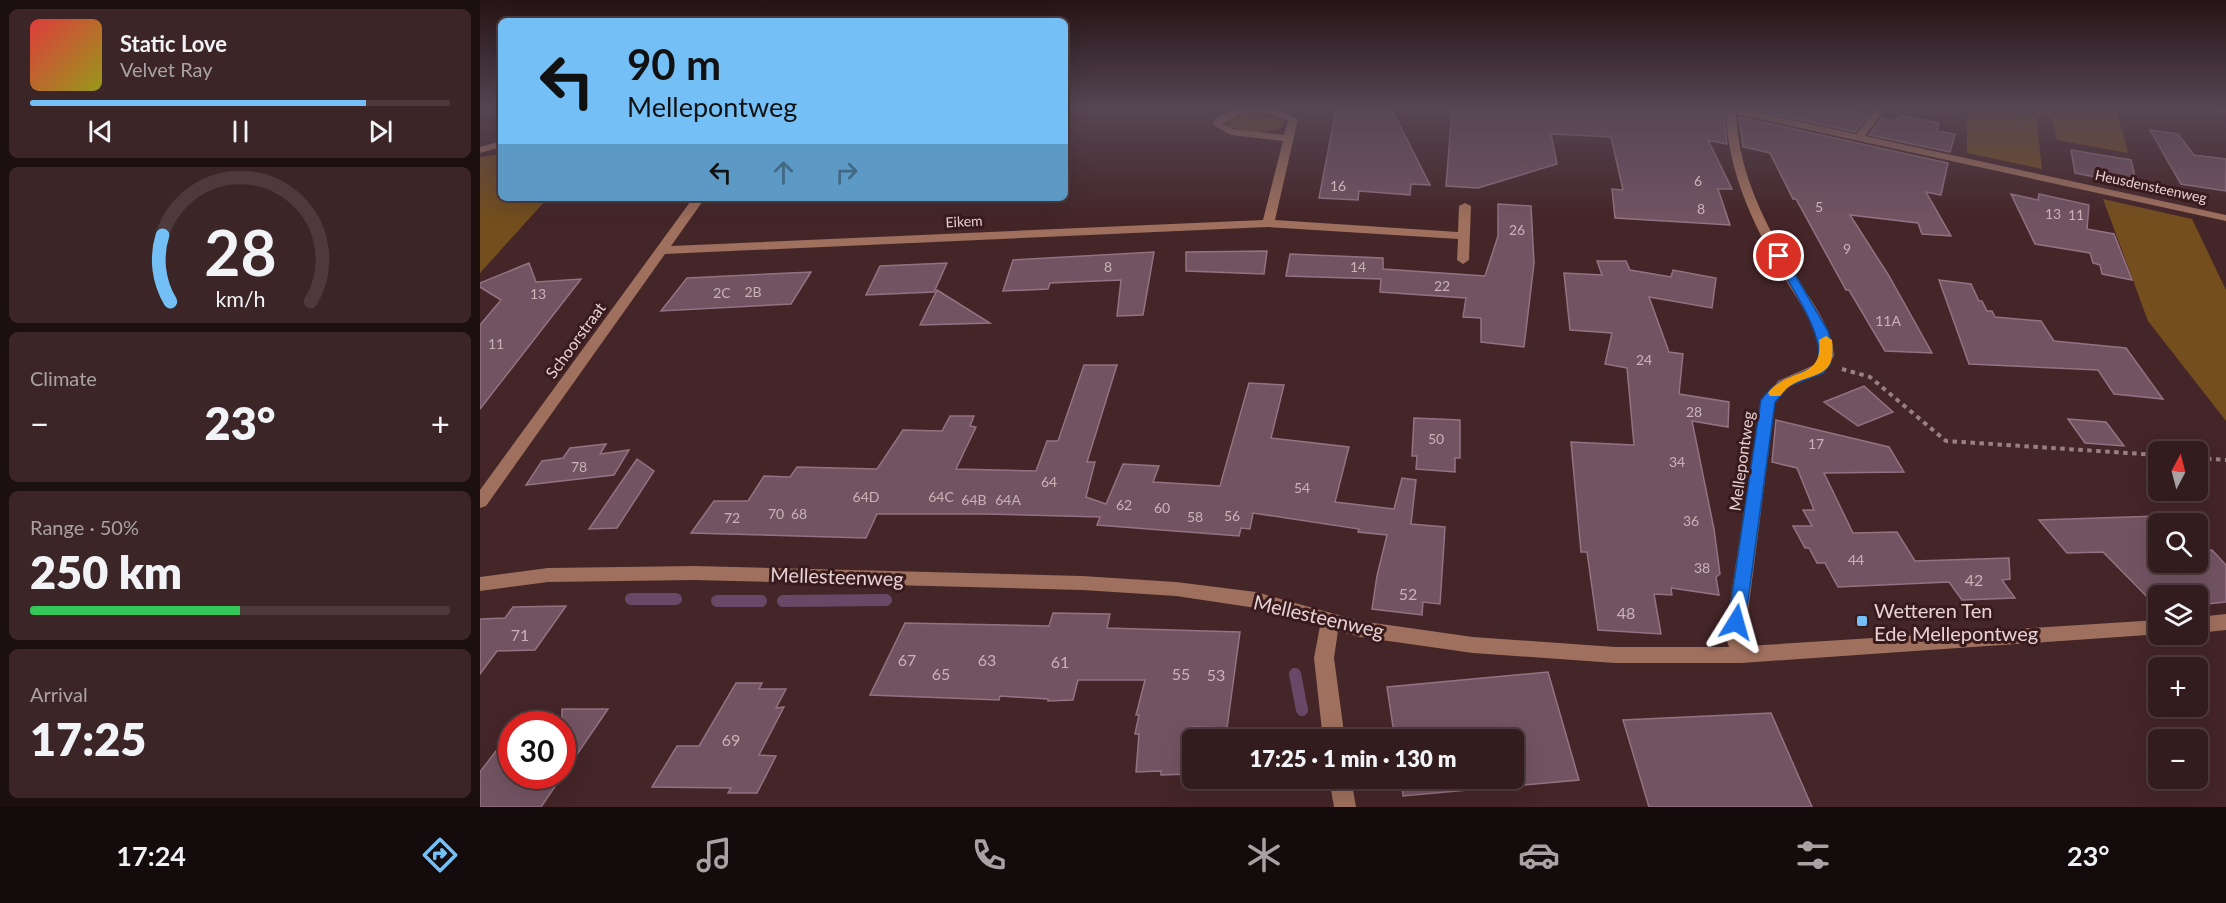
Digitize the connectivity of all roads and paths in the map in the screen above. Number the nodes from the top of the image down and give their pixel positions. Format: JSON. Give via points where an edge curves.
{"nodes":[{"id":1,"x":1287,"y":145,"type":"edge"},
{"id":2,"x":1732,"y":145,"type":"edge"},
{"id":3,"x":1894,"y":145,"type":"edge"},
{"id":4,"x":498,"y":147,"type":"edge"},
{"id":5,"x":480,"y":150,"type":"edge"},
{"id":6,"x":697,"y":201,"type":"edge"},
{"id":7,"x":1466,"y":207,"type":"dead end"},
{"id":8,"x":2226,"y":218,"type":"edge"},
{"id":9,"x":1268,"y":223,"type":"junction"},
{"id":10,"x":1464,"y":236,"type":"junction"},
{"id":11,"x":662,"y":250,"type":"junction"},
{"id":12,"x":1463,"y":260,"type":"dead end"},
{"id":13,"x":1824,"y":364,"type":"junction"},
{"id":14,"x":2148,"y":454,"type":"edge"},
{"id":15,"x":2208,"y":459,"type":"edge"},
{"id":16,"x":2226,"y":460,"type":"edge"},
{"id":17,"x":480,"y":502,"type":"edge"},
{"id":18,"x":480,"y":584,"type":"edge"},
{"id":19,"x":1330,"y":621,"type":"junction"},
{"id":20,"x":2226,"y":622,"type":"edge"},
{"id":21,"x":2208,"y":624,"type":"edge"},
{"id":22,"x":2148,"y":629,"type":"edge"},
{"id":23,"x":1741,"y":655,"type":"junction"},
{"id":24,"x":1333,"y":729,"type":"edge"},
{"id":25,"x":1342,"y":789,"type":"edge"},
{"id":26,"x":1345,"y":807,"type":"edge"}],
"edges":[{"from":1,"to":9,"type":"street"},
{"from":2,"to":13,"type":"street","via":[[1759,219],[1822,331],[1827,350]]},
{"from":3,"to":8,"type":"street","name":"Heusdensteenweg"},
{"from":4,"to":5,"type":"street"},
{"from":6,"to":11,"type":"street","name":"Schoorstraat"},
{"from":7,"to":10,"type":"street"},
{"from":9,"to":10,"type":"street","name":"Eikem"},
{"from":9,"to":11,"type":"street","name":"Eikem"},
{"from":10,"to":12,"type":"street"},
{"from":11,"to":17,"type":"street","name":"Schoorstraat"},
{"from":13,"to":14,"type":"path","via":[[1870,377],[1946,441]]},
{"from":13,"to":23,"type":"street","name":"Mellepontweg","via":[[1785,383],[1768,400],[1734,635]]},
{"from":15,"to":16,"type":"path"},
{"from":18,"to":19,"type":"street","name":"Mellesteenweg","via":[[548,575],[684,573],[1082,583],[1176,589],[1256,600]]},
{"from":19,"to":23,"type":"street","name":"Mellesteenweg","via":[[1473,645],[1615,655]]},
{"from":19,"to":24,"type":"street","via":[[1324,658]]},
{"from":20,"to":21,"type":"street"},
{"from":22,"to":23,"type":"street","name":"Mellesteenweg"},
{"from":25,"to":26,"type":"street"}]}
